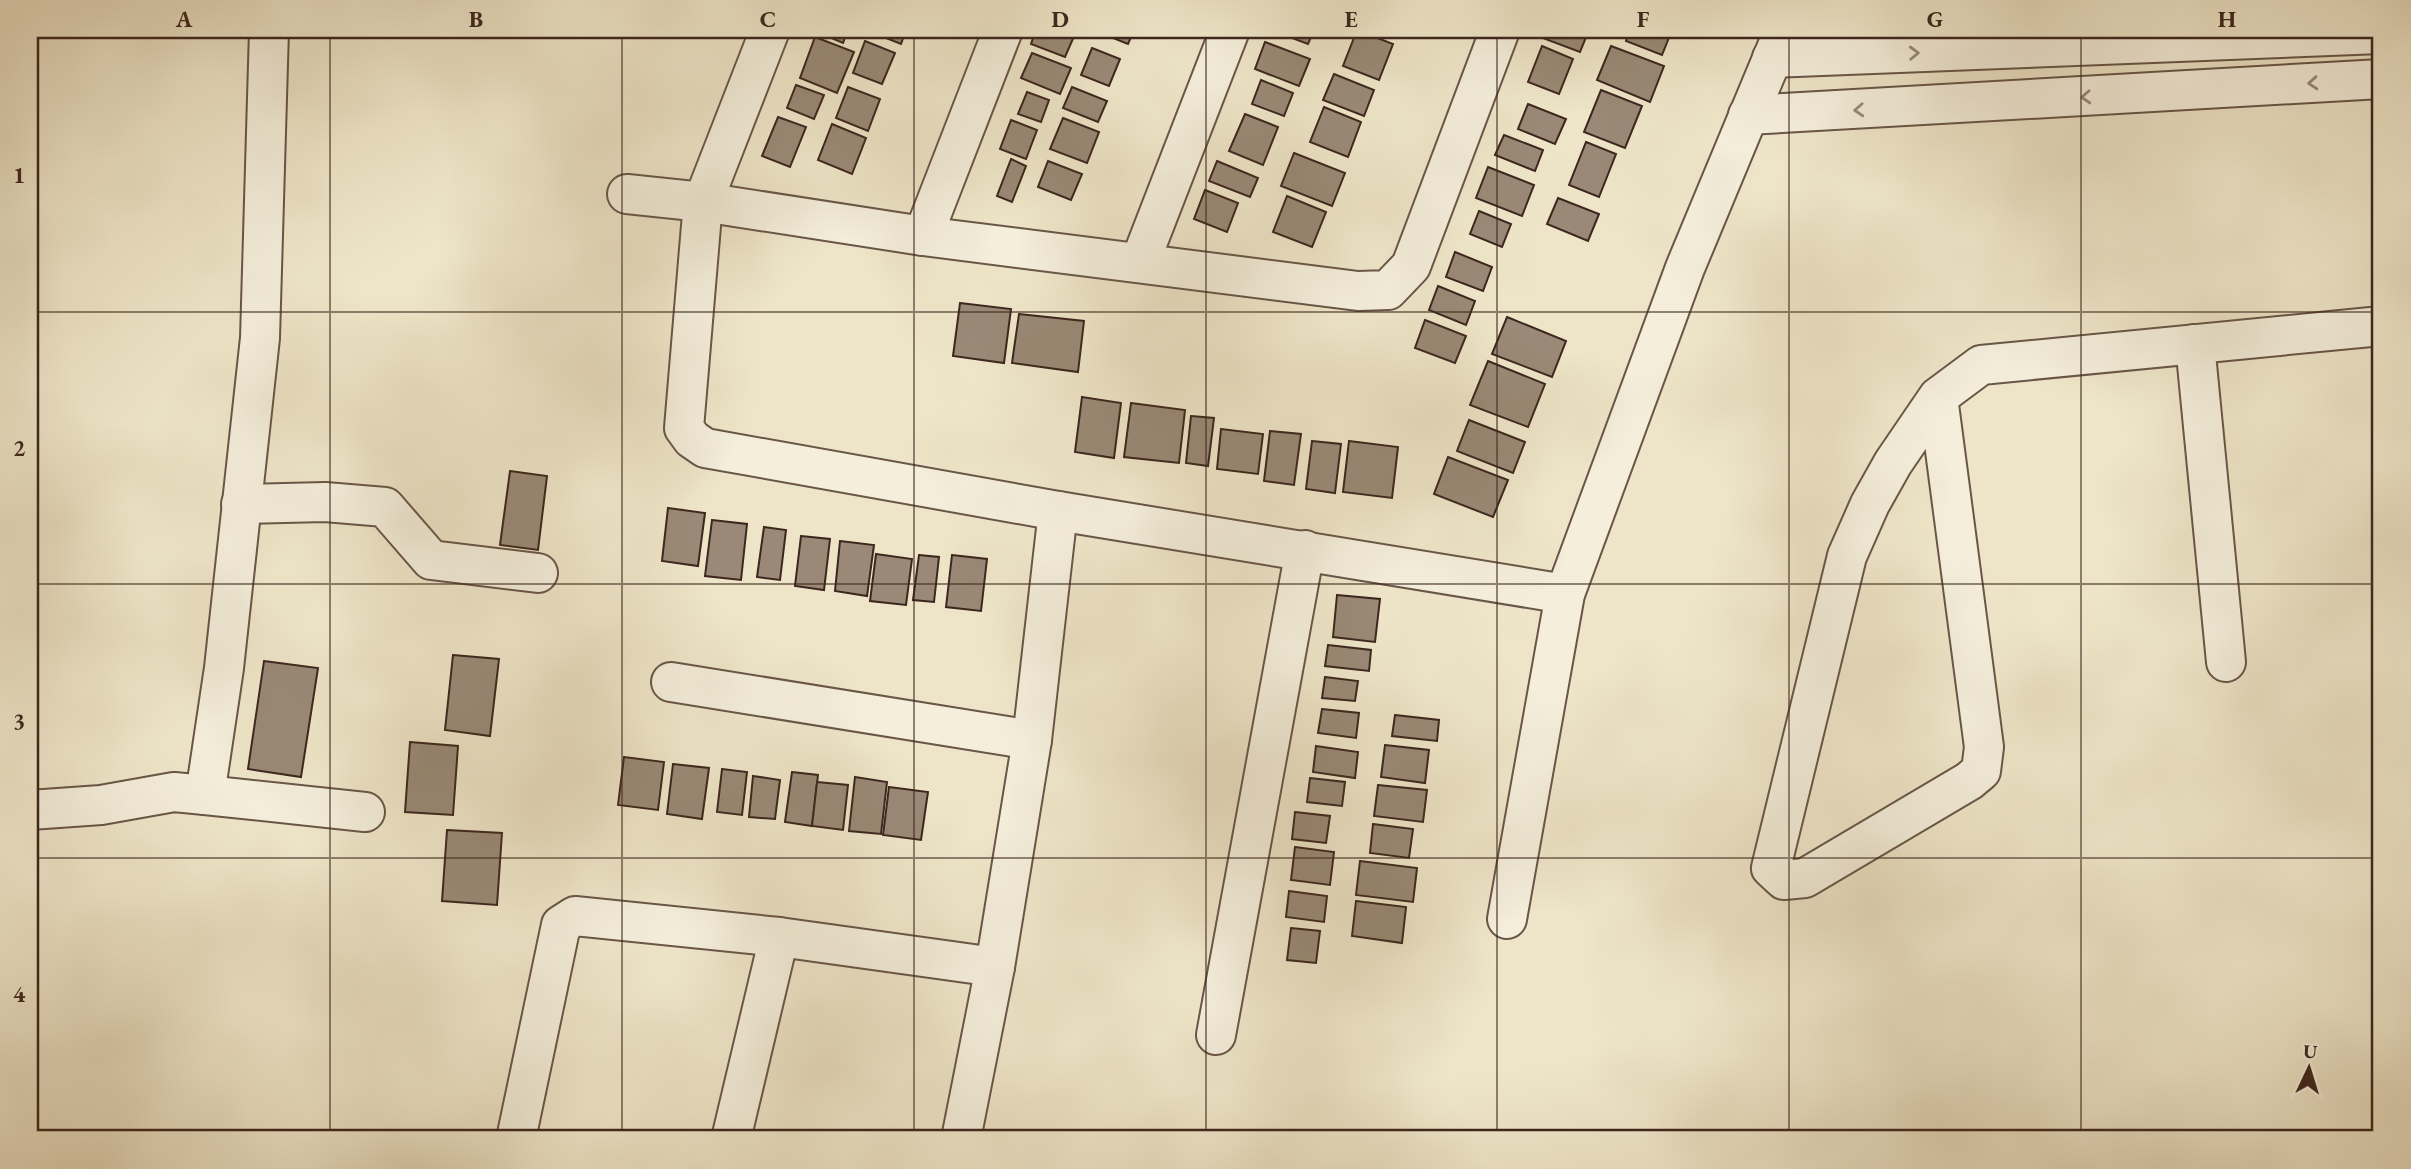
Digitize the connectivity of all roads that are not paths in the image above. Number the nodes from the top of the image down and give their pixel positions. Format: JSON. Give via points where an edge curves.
{"nodes":[{"id":1,"x":269,"y":30,"type":"edge"},
{"id":2,"x":770,"y":30,"type":"edge"},
{"id":3,"x":1003,"y":30,"type":"edge"},
{"id":4,"x":1230,"y":30,"type":"edge"},
{"id":5,"x":1500,"y":30,"type":"edge"},
{"id":6,"x":2381,"y":34,"type":"edge"},
{"id":7,"x":2137,"y":38,"type":"edge"},
{"id":8,"x":1778,"y":44,"type":"edge"},
{"id":9,"x":2381,"y":79,"type":"edge"},
{"id":10,"x":1748,"y":116,"type":"junction"},
{"id":11,"x":627,"y":194,"type":"dead end"},
{"id":12,"x":703,"y":202,"type":"junction"},
{"id":13,"x":923,"y":236,"type":"junction"},
{"id":14,"x":1140,"y":262,"type":"junction"},
{"id":15,"x":2381,"y":326,"type":"edge"},
{"id":16,"x":2195,"y":344,"type":"junction"},
{"id":17,"x":1937,"y":397,"type":"junction"},
{"id":18,"x":241,"y":504,"type":"junction"},
{"id":19,"x":1058,"y":510,"type":"junction"},
{"id":20,"x":1305,"y":550,"type":"junction"},
{"id":21,"x":538,"y":573,"type":"dead end"},
{"id":22,"x":1565,"y":594,"type":"junction"},
{"id":23,"x":2226,"y":662,"type":"dead end"},
{"id":24,"x":671,"y":682,"type":"dead end"},
{"id":25,"x":1032,"y":740,"type":"junction"},
{"id":26,"x":205,"y":795,"type":"junction"},
{"id":27,"x":30,"y":810,"type":"edge"},
{"id":28,"x":365,"y":812,"type":"dead end"},
{"id":29,"x":1507,"y":919,"type":"dead end"},
{"id":30,"x":779,"y":937,"type":"junction"},
{"id":31,"x":995,"y":967,"type":"junction"},
{"id":32,"x":1216,"y":1035,"type":"dead end"},
{"id":33,"x":516,"y":1139,"type":"edge"},
{"id":34,"x":731,"y":1139,"type":"edge"},
{"id":35,"x":961,"y":1139,"type":"edge"}],
"edges":[{"from":1,"to":18,"type":"street","via":[[260,338]]},
{"from":2,"to":12,"type":"street"},
{"from":3,"to":13,"type":"street"},
{"from":4,"to":14,"type":"street"},
{"from":5,"to":14,"type":"street","via":[[1411,266],[1388,290],[1358,291]]},
{"from":6,"to":7,"type":"street"},
{"from":8,"to":7,"type":"street","one_way":true},
{"from":8,"to":10,"type":"street"},
{"from":9,"to":10,"type":"street","one_way":true},
{"from":10,"to":22,"type":"street","via":[[1685,268]]},
{"from":11,"to":12,"type":"street"},
{"from":12,"to":13,"type":"street"},
{"from":12,"to":19,"type":"street","via":[[684,428],[692,439],[705,448]]},
{"from":13,"to":14,"type":"street"},
{"from":15,"to":16,"type":"street"},
{"from":16,"to":17,"type":"street","via":[[1981,365]]},
{"from":16,"to":23,"type":"street"},
{"from":17,"to":17,"type":"street","via":[[1984,747],[1982,771],[1805,878],[1784,880],[1771,868],[1847,556],[1893,463]]},
{"from":18,"to":21,"type":"street","via":[[325,502],[385,507],[432,560]]},
{"from":18,"to":26,"type":"street"},
{"from":19,"to":20,"type":"street"},
{"from":19,"to":25,"type":"street"},
{"from":20,"to":22,"type":"street"},
{"from":20,"to":32,"type":"street"},
{"from":22,"to":29,"type":"street"},
{"from":24,"to":25,"type":"street"},
{"from":25,"to":31,"type":"street"},
{"from":26,"to":27,"type":"street","via":[[174,792],[101,805]]},
{"from":26,"to":28,"type":"street"},
{"from":30,"to":31,"type":"street"},
{"from":30,"to":33,"type":"street","via":[[585,916],[575,916],[561,925]]},
{"from":30,"to":34,"type":"street"},
{"from":31,"to":35,"type":"street"}]}
